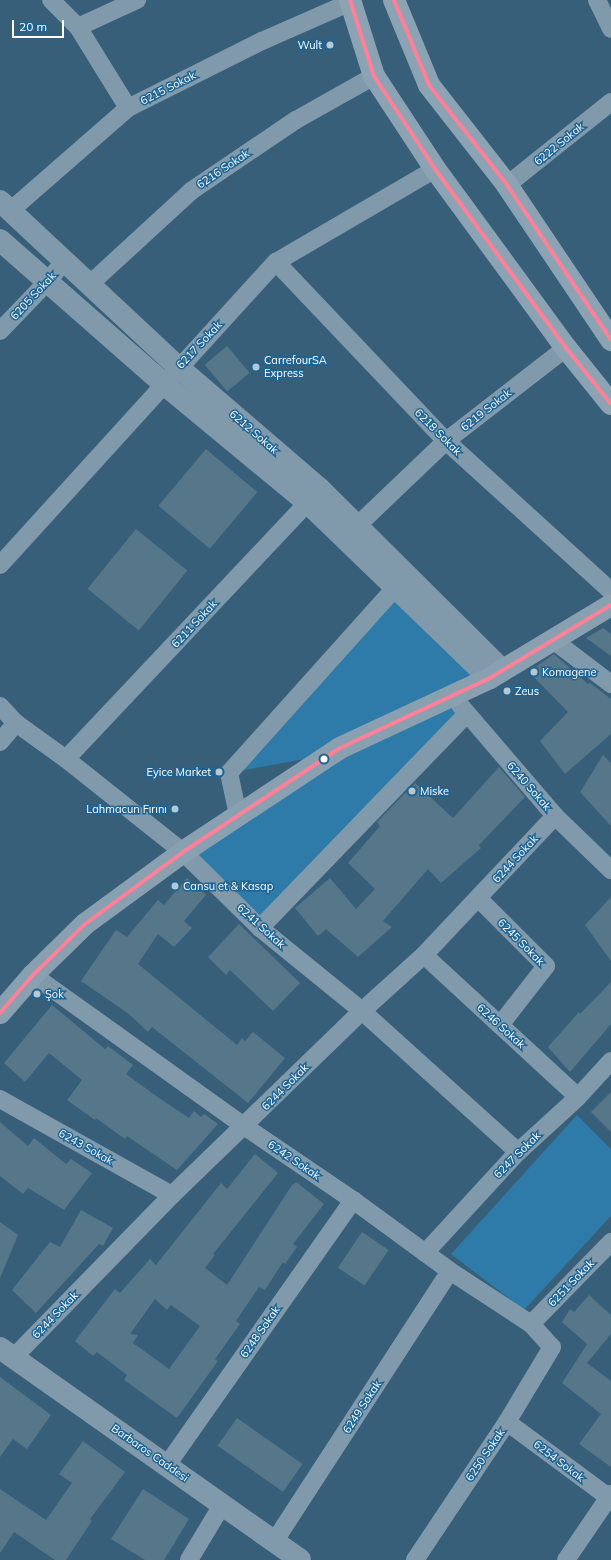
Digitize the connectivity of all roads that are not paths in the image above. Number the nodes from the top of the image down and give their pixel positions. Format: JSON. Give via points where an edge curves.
{"nodes":[{"id":1,"x":51,"y":0,"type":"edge"},
{"id":2,"x":137,"y":0,"type":"edge"},
{"id":3,"x":394,"y":0,"type":"edge"},
{"id":4,"x":597,"y":0,"type":"edge"},
{"id":5,"x":350,"y":1,"type":"edge"},
{"id":6,"x":78,"y":27,"type":"junction"},
{"id":7,"x":611,"y":29,"type":"edge"},
{"id":8,"x":374,"y":76,"type":"junction"},
{"id":9,"x":611,"y":102,"type":"edge"},
{"id":10,"x":128,"y":108,"type":"junction"},
{"id":11,"x":435,"y":169,"type":"junction"},
{"id":12,"x":507,"y":185,"type":"junction"},
{"id":13,"x":5,"y":206,"type":"edge"},
{"id":14,"x":0,"y":240,"type":"edge"},
{"id":15,"x":64,"y":261,"type":"junction"},
{"id":16,"x":276,"y":262,"type":"junction"},
{"id":17,"x":48,"y":281,"type":"junction"},
{"id":18,"x":90,"y":284,"type":"junction"},
{"id":19,"x":0,"y":331,"type":"edge"},
{"id":20,"x":611,"y":340,"type":"edge"},
{"id":21,"x":566,"y":348,"type":"junction"},
{"id":22,"x":178,"y":367,"type":"junction"},
{"id":23,"x":164,"y":384,"type":"junction"},
{"id":24,"x":611,"y":404,"type":"edge"},
{"id":25,"x":446,"y":441,"type":"junction"},
{"id":26,"x":314,"y":496,"type":"junction"},
{"id":27,"x":358,"y":525,"type":"junction"},
{"id":28,"x":0,"y":565,"type":"edge"},
{"id":29,"x":401,"y":582,"type":"junction"},
{"id":30,"x":611,"y":591,"type":"edge"},
{"id":31,"x":611,"y":605,"type":"edge"},
{"id":32,"x":553,"y":640,"type":"junction"},
{"id":33,"x":496,"y":674,"type":"junction"},
{"id":34,"x":611,"y":684,"type":"edge"},
{"id":35,"x":453,"y":697,"type":"junction"},
{"id":36,"x":0,"y":706,"type":"edge"},
{"id":37,"x":467,"y":714,"type":"junction"},
{"id":38,"x":16,"y":723,"type":"junction"},
{"id":39,"x":0,"y":742,"type":"edge"},
{"id":40,"x":66,"y":759,"type":"junction"},
{"id":41,"x":238,"y":815,"type":"junction"},
{"id":42,"x":555,"y":816,"type":"junction"},
{"id":43,"x":183,"y":852,"type":"junction"},
{"id":44,"x":610,"y":866,"type":"edge"},
{"id":45,"x":478,"y":898,"type":"junction"},
{"id":46,"x":260,"y":928,"type":"junction"},
{"id":47,"x":424,"y":955,"type":"junction"},
{"id":48,"x":33,"y":975,"type":"junction"},
{"id":49,"x":362,"y":1011,"type":"junction"},
{"id":50,"x":0,"y":1013,"type":"edge"},
{"id":51,"x":500,"y":1025,"type":"junction"},
{"id":52,"x":611,"y":1061,"type":"edge"},
{"id":53,"x":578,"y":1096,"type":"junction"},
{"id":54,"x":0,"y":1099,"type":"edge"},
{"id":55,"x":244,"y":1126,"type":"junction"},
{"id":56,"x":518,"y":1152,"type":"junction"},
{"id":57,"x":172,"y":1195,"type":"junction"},
{"id":58,"x":354,"y":1200,"type":"junction"},
{"id":59,"x":611,"y":1242,"type":"edge"},
{"id":60,"x":426,"y":1252,"type":"junction"},
{"id":61,"x":450,"y":1272,"type":"junction"},
{"id":62,"x":531,"y":1324,"type":"junction"},
{"id":63,"x":552,"y":1347,"type":"joint"},
{"id":64,"x":7,"y":1352,"type":"edge"},
{"id":65,"x":507,"y":1422,"type":"junction"},
{"id":66,"x":167,"y":1465,"type":"junction"},
{"id":67,"x":610,"y":1497,"type":"edge"},
{"id":68,"x":222,"y":1505,"type":"junction"},
{"id":69,"x":274,"y":1542,"type":"junction"},
{"id":70,"x":189,"y":1560,"type":"edge"},
{"id":71,"x":300,"y":1560,"type":"edge"},
{"id":72,"x":415,"y":1560,"type":"edge"},
{"id":73,"x":566,"y":1560,"type":"edge"}],
"edges":[{"from":1,"to":6,"type":"street"},
{"from":2,"to":6,"type":"street"},
{"from":3,"to":12,"type":"main road","via":[[429,85]]},
{"from":4,"to":7,"type":"street"},
{"from":5,"to":8,"type":"main road"},
{"from":5,"to":10,"type":"street","name":"6215 Sokak","via":[[262,41]]},
{"from":6,"to":10,"type":"street"},
{"from":8,"to":11,"type":"main road"},
{"from":8,"to":18,"type":"street","name":"6216 Sokak","via":[[296,120],[191,191]]},
{"from":9,"to":12,"type":"street","name":"6222 Sokak"},
{"from":10,"to":13,"type":"street","name":"6215 Sokak"},
{"from":11,"to":16,"type":"street","name":"6217 Sokak"},
{"from":11,"to":21,"type":"main road"},
{"from":12,"to":20,"type":"main road"},
{"from":13,"to":15,"type":"street","name":"6212 Sokak"},
{"from":14,"to":17,"type":"street","name":"6212 Sokak"},
{"from":15,"to":17,"type":"street","name":"6205 Sokak"},
{"from":15,"to":18,"type":"street","name":"6212 Sokak"},
{"from":16,"to":22,"type":"street","name":"6217 Sokak"},
{"from":16,"to":25,"type":"street","name":"6218 Sokak"},
{"from":17,"to":19,"type":"street","name":"6205 Sokak"},
{"from":17,"to":23,"type":"street","name":"6212 Sokak"},
{"from":18,"to":22,"type":"street","name":"6212 Sokak"},
{"from":21,"to":24,"type":"main road"},
{"from":21,"to":25,"type":"street","name":"6219 Sokak"},
{"from":22,"to":23,"type":"street","name":"6217 Sokak"},
{"from":22,"to":26,"type":"street","name":"6212 Sokak"},
{"from":23,"to":26,"type":"street","name":"6212 Sokak"},
{"from":23,"to":28,"type":"street","name":"6217 Sokak"},
{"from":25,"to":27,"type":"street","name":"6219 Sokak"},
{"from":25,"to":30,"type":"street","name":"6218 Sokak"},
{"from":26,"to":27,"type":"street","name":"6212 Sokak"},
{"from":26,"to":29,"type":"street","name":"6212 Sokak"},
{"from":26,"to":40,"type":"street","name":"6211 Sokak"},
{"from":27,"to":29,"type":"street","name":"6212 Sokak"},
{"from":29,"to":33,"type":"street","name":"6212 Sokak"},
{"from":29,"to":41,"type":"street","via":[[229,773]]},
{"from":31,"to":32,"type":"main road"},
{"from":32,"to":33,"type":"main road"},
{"from":32,"to":34,"type":"street"},
{"from":33,"to":35,"type":"main road"},
{"from":35,"to":37,"type":"street","name":"6240 Sokak"},
{"from":35,"to":41,"type":"main road","via":[[340,748]]},
{"from":36,"to":38,"type":"street","name":"6241 Sokak"},
{"from":37,"to":42,"type":"street","name":"6240 Sokak"},
{"from":37,"to":46,"type":"street"},
{"from":38,"to":39,"type":"street"},
{"from":38,"to":40,"type":"street","name":"6241 Sokak"},
{"from":40,"to":43,"type":"street","name":"6241 Sokak"},
{"from":41,"to":43,"type":"main road"},
{"from":42,"to":44,"type":"street","name":"6240 Sokak"},
{"from":42,"to":45,"type":"street","name":"6244 Sokak"},
{"from":43,"to":46,"type":"street","name":"6241 Sokak"},
{"from":43,"to":48,"type":"main road","via":[[85,924]]},
{"from":45,"to":47,"type":"street","name":"6244 Sokak"},
{"from":45,"to":51,"type":"street","name":"6245 Sokak","via":[[546,966]]},
{"from":46,"to":49,"type":"street","name":"6241 Sokak"},
{"from":47,"to":49,"type":"street","name":"6244 Sokak"},
{"from":47,"to":51,"type":"street","name":"6246 Sokak"},
{"from":48,"to":50,"type":"main road"},
{"from":48,"to":55,"type":"street","name":"6242 Sokak"},
{"from":49,"to":55,"type":"street","name":"6244 Sokak"},
{"from":49,"to":56,"type":"street","name":"6241 Sokak"},
{"from":51,"to":53,"type":"street","name":"6246 Sokak"},
{"from":52,"to":53,"type":"street","name":"6247 Sokak"},
{"from":53,"to":56,"type":"street","name":"6247 Sokak"},
{"from":54,"to":57,"type":"street","name":"6243 Sokak"},
{"from":55,"to":57,"type":"street","name":"6244 Sokak"},
{"from":55,"to":58,"type":"street","name":"6242 Sokak"},
{"from":56,"to":60,"type":"street","name":"6247 Sokak"},
{"from":57,"to":64,"type":"street","name":"6244 Sokak"},
{"from":58,"to":60,"type":"street","name":"6242 Sokak"},
{"from":58,"to":66,"type":"street","name":"6248 Sokak"},
{"from":59,"to":62,"type":"street","name":"6251 Sokak"},
{"from":60,"to":61,"type":"street","name":"6242 Sokak"},
{"from":61,"to":62,"type":"street","name":"6242 Sokak"},
{"from":61,"to":69,"type":"street","name":"6249 Sokak"},
{"from":62,"to":63,"type":"street","name":"6242 Sokak"},
{"from":63,"to":65,"type":"street","name":"6250 Sokak"},
{"from":64,"to":66,"type":"street","name":"Barbaros Caddesi"},
{"from":65,"to":67,"type":"street","name":"6254 Sokak"},
{"from":65,"to":72,"type":"street","name":"6250 Sokak"},
{"from":66,"to":68,"type":"street","name":"Barbaros Caddesi"},
{"from":67,"to":73,"type":"street"},
{"from":68,"to":69,"type":"street","name":"Barbaros Caddesi"},
{"from":68,"to":70,"type":"street"},
{"from":69,"to":71,"type":"street","name":"Barbaros Caddesi"}]}
